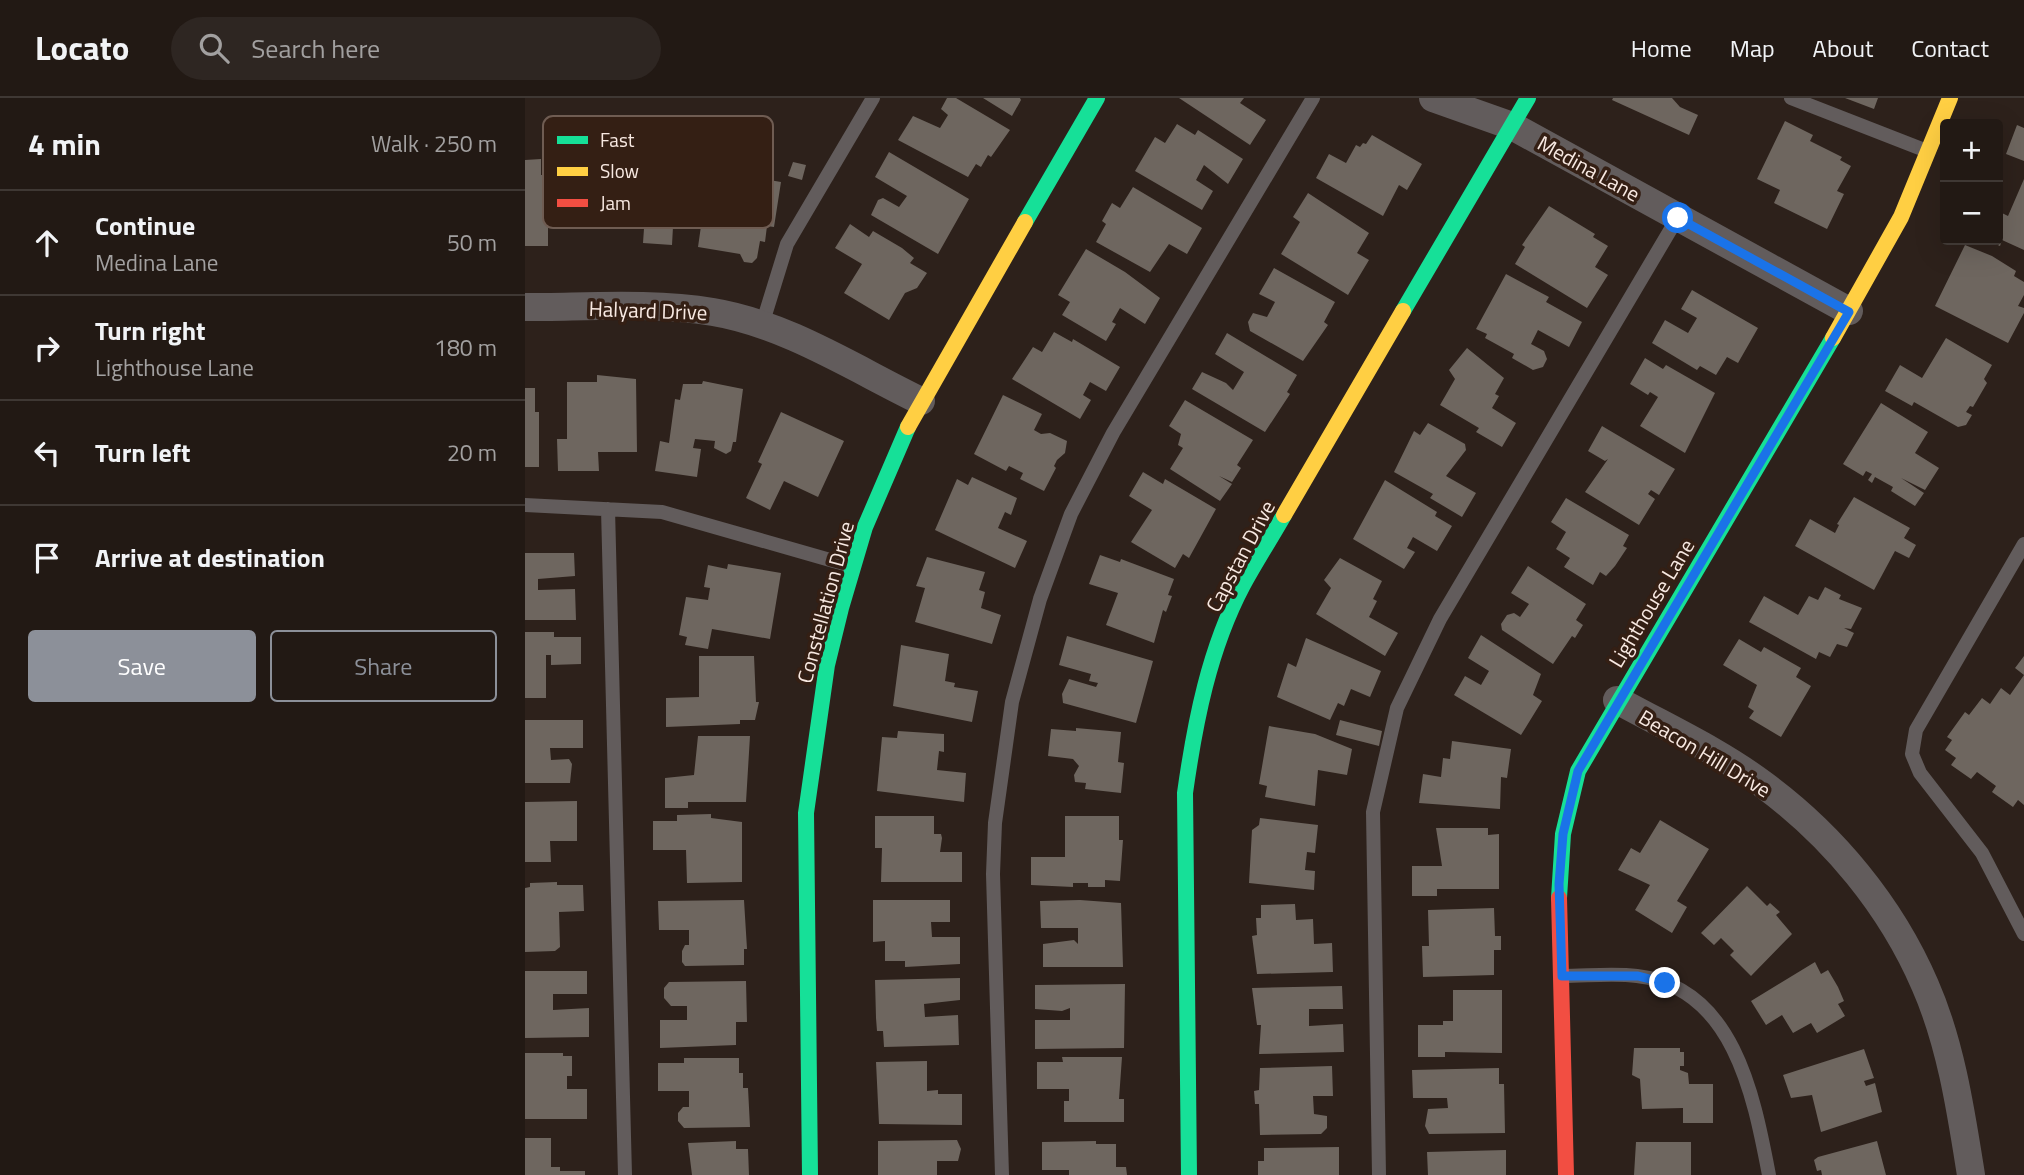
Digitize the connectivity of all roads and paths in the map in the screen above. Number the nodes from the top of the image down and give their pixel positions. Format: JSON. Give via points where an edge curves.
{"nodes":[{"id":1,"x":873,"y":98,"type":"edge"},
{"id":2,"x":1097,"y":98,"type":"edge"},
{"id":3,"x":1313,"y":98,"type":"edge"},
{"id":4,"x":1433,"y":98,"type":"edge"},
{"id":5,"x":1528,"y":98,"type":"edge"},
{"id":6,"x":1791,"y":98,"type":"edge"},
{"id":7,"x":1950,"y":98,"type":"edge"},
{"id":8,"x":1512,"y":126,"type":"junction"},
{"id":9,"x":1928,"y":151,"type":"junction"},
{"id":10,"x":1678,"y":218,"type":"junction"},
{"id":11,"x":525,"y":307,"type":"edge"},
{"id":12,"x":1849,"y":312,"type":"junction"},
{"id":13,"x":761,"y":325,"type":"junction"},
{"id":14,"x":921,"y":401,"type":"junction"},
{"id":15,"x":525,"y":505,"type":"edge"},
{"id":16,"x":608,"y":509,"type":"junction"},
{"id":17,"x":2024,"y":544,"type":"edge"},
{"id":18,"x":852,"y":566,"type":"junction"},
{"id":19,"x":1617,"y":701,"type":"junction"},
{"id":20,"x":2024,"y":934,"type":"edge"},
{"id":21,"x":1562,"y":976,"type":"junction"},
{"id":22,"x":625,"y":1175,"type":"edge"},
{"id":23,"x":810,"y":1175,"type":"edge"},
{"id":24,"x":1002,"y":1175,"type":"edge"},
{"id":25,"x":1189,"y":1175,"type":"edge"},
{"id":26,"x":1378,"y":1175,"type":"edge"},
{"id":27,"x":1566,"y":1175,"type":"edge"},
{"id":28,"x":1769,"y":1175,"type":"edge"},
{"id":29,"x":1972,"y":1175,"type":"edge"}],
"edges":[{"from":1,"to":13,"type":"lane","via":[[786,244]]},
{"from":2,"to":14,"type":"street","name":"Constellation Drive"},
{"from":3,"to":24,"type":"lane","via":[[1113,433],[1071,514],[1040,599],[1012,702],[995,823]]},
{"from":4,"to":8,"type":"street","name":"Medina Lane"},
{"from":5,"to":8,"type":"street","name":"Capstan Drive"},
{"from":6,"to":9,"type":"lane"},
{"from":7,"to":9,"type":"street","name":"Lighthouse Lane"},
{"from":8,"to":10,"type":"street","name":"Medina Lane"},
{"from":8,"to":25,"type":"street","name":"Capstan Drive","via":[[1242,587],[1210,668],[1185,793]]},
{"from":9,"to":12,"type":"street","name":"Lighthouse Lane","via":[[1901,218]]},
{"from":10,"to":12,"type":"street","name":"Medina Lane"},
{"from":10,"to":26,"type":"lane","via":[[1440,619],[1397,708],[1373,812]]},
{"from":11,"to":13,"type":"street","name":"Halyard Drive","via":[[662,307],[715,312]]},
{"from":12,"to":19,"type":"street","name":"Lighthouse Lane"},
{"from":13,"to":14,"type":"street","name":"Halyard Drive"},
{"from":14,"to":18,"type":"street","name":"Constellation Drive","via":[[885,475]]},
{"from":15,"to":16,"type":"lane"},
{"from":16,"to":18,"type":"lane","via":[[662,512]]},
{"from":16,"to":22,"type":"lane"},
{"from":17,"to":20,"type":"lane","via":[[1916,730],[1912,754],[1920,773],[1982,853]]},
{"from":18,"to":23,"type":"street","name":"Constellation Drive","via":[[827,665],[806,813]]},
{"from":19,"to":21,"type":"street","name":"Lighthouse Lane","via":[[1578,771],[1568,806],[1559,884]]},
{"from":19,"to":29,"type":"street","name":"Beacon Hill Drive","via":[[1764,785],[1819,830],[1880,902],[1925,985],[1948,1056]]},
{"from":21,"to":27,"type":"street","name":"Lighthouse Lane"},
{"from":21,"to":28,"type":"lane","via":[[1638,976],[1690,994],[1713,1014],[1742,1067],[1759,1120]]}]}
